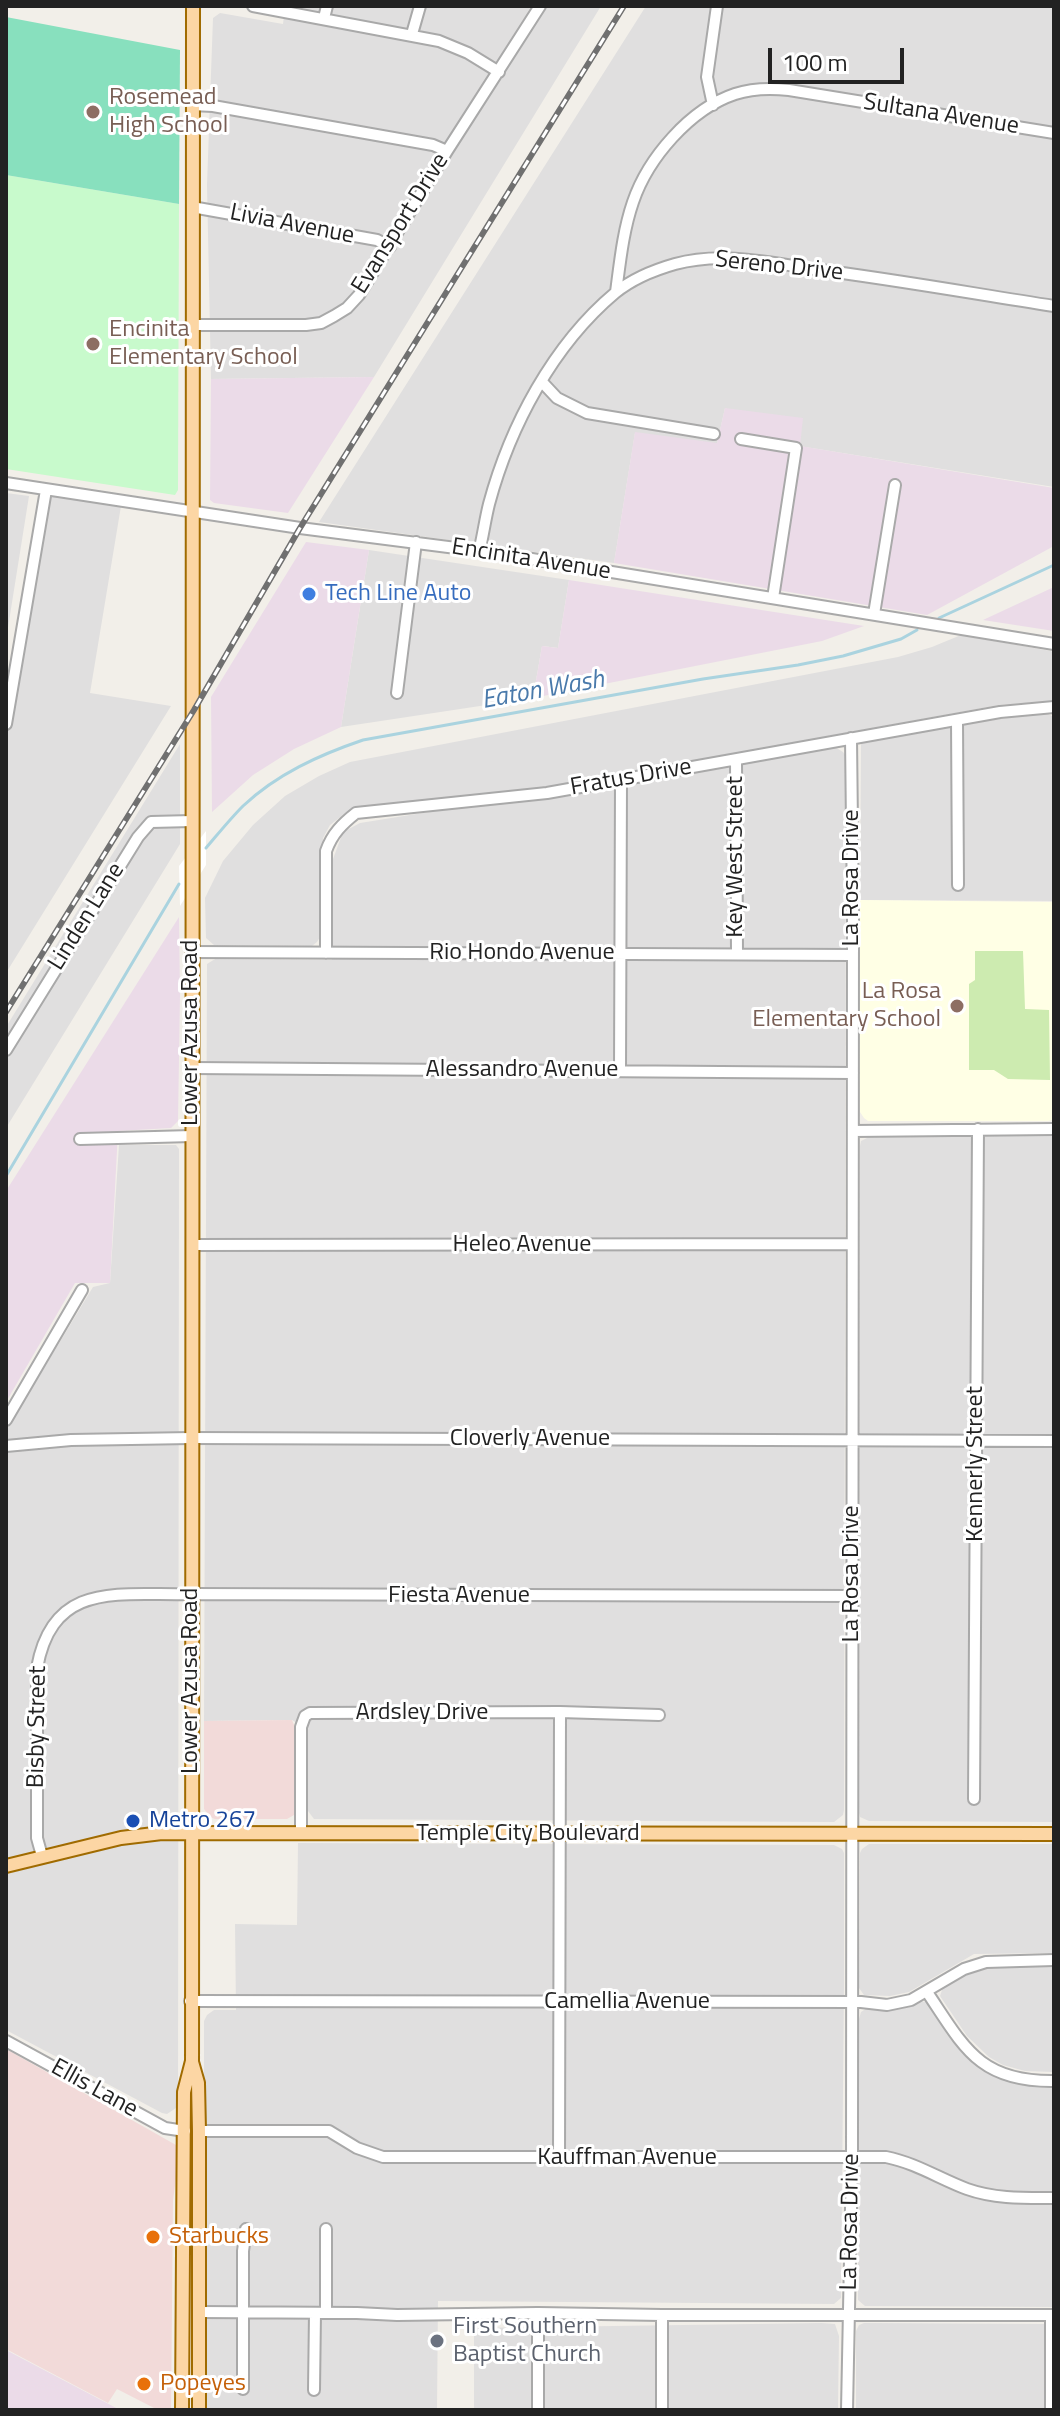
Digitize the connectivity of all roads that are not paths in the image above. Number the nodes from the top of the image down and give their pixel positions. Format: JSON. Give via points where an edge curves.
{"nodes":[{"id":1,"x":193,"y":6,"type":"edge"},
{"id":2,"x":253,"y":6,"type":"edge"},
{"id":3,"x":327,"y":6,"type":"edge"},
{"id":4,"x":420,"y":6,"type":"edge"},
{"id":5,"x":540,"y":6,"type":"edge"},
{"id":6,"x":717,"y":6,"type":"edge"},
{"id":7,"x":324,"y":18,"type":"junction"},
{"id":8,"x":412,"y":34,"type":"junction"},
{"id":9,"x":499,"y":72,"type":"junction"},
{"id":10,"x":192,"y":105,"type":"junction"},
{"id":11,"x":713,"y":105,"type":"junction"},
{"id":12,"x":1054,"y":133,"type":"edge"},
{"id":13,"x":447,"y":151,"type":"junction"},
{"id":14,"x":192,"y":207,"type":"junction"},
{"id":15,"x":390,"y":247,"type":"junction"},
{"id":16,"x":616,"y":292,"type":"junction"},
{"id":17,"x":1054,"y":306,"type":"edge"},
{"id":18,"x":193,"y":325,"type":"junction"},
{"id":19,"x":542,"y":382,"type":"junction"},
{"id":20,"x":714,"y":434,"type":"dead end"},
{"id":21,"x":741,"y":439,"type":"dead end"},
{"id":22,"x":6,"y":483,"type":"edge"},
{"id":23,"x":895,"y":485,"type":"dead end"},
{"id":24,"x":46,"y":490,"type":"junction"},
{"id":25,"x":193,"y":511,"type":"junction"},
{"id":26,"x":416,"y":542,"type":"junction"},
{"id":27,"x":479,"y":552,"type":"junction"},
{"id":28,"x":773,"y":598,"type":"junction"},
{"id":29,"x":874,"y":614,"type":"junction"},
{"id":30,"x":1054,"y":644,"type":"edge"},
{"id":31,"x":397,"y":693,"type":"dead end"},
{"id":32,"x":1054,"y":707,"type":"edge"},
{"id":33,"x":957,"y":720,"type":"junction"},
{"id":34,"x":6,"y":724,"type":"edge"},
{"id":35,"x":851,"y":738,"type":"junction"},
{"id":36,"x":736,"y":760,"type":"junction"},
{"id":37,"x":621,"y":781,"type":"junction"},
{"id":38,"x":192,"y":821,"type":"junction"},
{"id":39,"x":958,"y":885,"type":"dead end"},
{"id":40,"x":191,"y":952,"type":"junction"},
{"id":41,"x":326,"y":953,"type":"junction"},
{"id":42,"x":621,"y":953,"type":"junction"},
{"id":43,"x":737,"y":954,"type":"junction"},
{"id":44,"x":852,"y":955,"type":"junction"},
{"id":45,"x":6,"y":1050,"type":"edge"},
{"id":46,"x":192,"y":1068,"type":"junction"},
{"id":47,"x":620,"y":1070,"type":"junction"},
{"id":48,"x":853,"y":1073,"type":"junction"},
{"id":49,"x":978,"y":1129,"type":"junction"},
{"id":50,"x":1054,"y":1129,"type":"edge"},
{"id":51,"x":853,"y":1131,"type":"junction"},
{"id":52,"x":192,"y":1136,"type":"junction"},
{"id":53,"x":80,"y":1139,"type":"dead end"},
{"id":54,"x":852,"y":1244,"type":"junction"},
{"id":55,"x":192,"y":1245,"type":"junction"},
{"id":56,"x":82,"y":1290,"type":"dead end"},
{"id":57,"x":6,"y":1420,"type":"edge"},
{"id":58,"x":191,"y":1438,"type":"junction"},
{"id":59,"x":853,"y":1441,"type":"junction"},
{"id":60,"x":976,"y":1441,"type":"junction"},
{"id":61,"x":1054,"y":1441,"type":"edge"},
{"id":62,"x":6,"y":1446,"type":"edge"},
{"id":63,"x":191,"y":1594,"type":"junction"},
{"id":64,"x":852,"y":1596,"type":"junction"},
{"id":65,"x":69,"y":1608,"type":"joint"},
{"id":66,"x":560,"y":1712,"type":"junction"},
{"id":67,"x":659,"y":1715,"type":"dead end"},
{"id":68,"x":974,"y":1799,"type":"dead end"},
{"id":69,"x":301,"y":1833,"type":"junction"},
{"id":70,"x":559,"y":1833,"type":"junction"},
{"id":71,"x":191,"y":1834,"type":"junction"},
{"id":72,"x":1054,"y":1834,"type":"edge"},
{"id":73,"x":853,"y":1835,"type":"junction"},
{"id":74,"x":42,"y":1856,"type":"junction"},
{"id":75,"x":6,"y":1866,"type":"edge"},
{"id":76,"x":1054,"y":1960,"type":"edge"},
{"id":77,"x":927,"y":1992,"type":"junction"},
{"id":78,"x":190,"y":2001,"type":"junction"},
{"id":79,"x":560,"y":2001,"type":"junction"},
{"id":80,"x":851,"y":2003,"type":"junction"},
{"id":81,"x":6,"y":2041,"type":"edge"},
{"id":82,"x":192,"y":2061,"type":"junction"},
{"id":83,"x":1054,"y":2081,"type":"edge"},
{"id":84,"x":199,"y":2104,"type":"junction"},
{"id":85,"x":185,"y":2131,"type":"junction"},
{"id":86,"x":199,"y":2131,"type":"junction"},
{"id":87,"x":559,"y":2158,"type":"junction"},
{"id":88,"x":852,"y":2158,"type":"junction"},
{"id":89,"x":199,"y":2173,"type":"junction"},
{"id":90,"x":1054,"y":2198,"type":"edge"},
{"id":91,"x":246,"y":2229,"type":"dead end"},
{"id":92,"x":326,"y":2229,"type":"dead end"},
{"id":93,"x":243,"y":2311,"type":"junction"},
{"id":94,"x":199,"y":2312,"type":"junction"},
{"id":95,"x":321,"y":2313,"type":"junction"},
{"id":96,"x":538,"y":2313,"type":"junction"},
{"id":97,"x":662,"y":2315,"type":"junction"},
{"id":98,"x":849,"y":2315,"type":"junction"},
{"id":99,"x":1052,"y":2315,"type":"edge"},
{"id":100,"x":243,"y":2389,"type":"dead end"},
{"id":101,"x":314,"y":2390,"type":"dead end"},
{"id":102,"x":182,"y":2410,"type":"edge"},
{"id":103,"x":199,"y":2410,"type":"edge"},
{"id":104,"x":538,"y":2410,"type":"edge"},
{"id":105,"x":662,"y":2410,"type":"edge"},
{"id":106,"x":847,"y":2410,"type":"edge"},
{"id":107,"x":1051,"y":2410,"type":"edge"}],
"edges":[{"from":1,"to":10,"type":"main road","name":"Lower Azusa Road"},
{"from":2,"to":7,"type":"street"},
{"from":3,"to":7,"type":"street"},
{"from":4,"to":8,"type":"street"},
{"from":5,"to":9,"type":"street","name":"Evansport Drive"},
{"from":6,"to":11,"type":"street","via":[[707,77]]},
{"from":7,"to":8,"type":"street"},
{"from":8,"to":9,"type":"street","via":[[455,47]]},
{"from":9,"to":13,"type":"street","name":"Evansport Drive"},
{"from":10,"to":13,"type":"street"},
{"from":10,"to":14,"type":"main road","name":"Lower Azusa Road"},
{"from":11,"to":12,"type":"street","name":"Sultana Avenue","via":[[736,93],[767,88]]},
{"from":11,"to":16,"type":"street","name":"Sultana Avenue","via":[[656,156],[642,178],[627,224]]},
{"from":13,"to":15,"type":"street","name":"Evansport Drive"},
{"from":14,"to":15,"type":"street","name":"Livia Avenue","via":[[377,240]]},
{"from":14,"to":18,"type":"main road","name":"Lower Azusa Road"},
{"from":15,"to":18,"type":"street","name":"Evansport Drive","via":[[359,295],[321,323]]},
{"from":16,"to":17,"type":"street","name":"Sereno Drive","via":[[676,264],[724,258]]},
{"from":16,"to":19,"type":"street","name":"Sereno Drive","via":[[563,349]]},
{"from":18,"to":25,"type":"main road","name":"Lower Azusa Road"},
{"from":19,"to":20,"type":"street","via":[[557,398],[587,413]]},
{"from":19,"to":27,"type":"street","name":"Sereno Drive","via":[[501,469]]},
{"from":21,"to":28,"type":"street","via":[[796,448]]},
{"from":22,"to":24,"type":"street","name":"Encinita Avenue"},
{"from":23,"to":29,"type":"street"},
{"from":24,"to":25,"type":"street","name":"Encinita Avenue"},
{"from":24,"to":34,"type":"street"},
{"from":25,"to":26,"type":"street","name":"Encinita Avenue"},
{"from":25,"to":38,"type":"main road","name":"Lower Azusa Road"},
{"from":26,"to":27,"type":"street","name":"Encinita Avenue"},
{"from":26,"to":31,"type":"street"},
{"from":27,"to":28,"type":"street","name":"Encinita Avenue"},
{"from":28,"to":29,"type":"street","name":"Encinita Avenue"},
{"from":29,"to":30,"type":"street","name":"Encinita Avenue"},
{"from":32,"to":33,"type":"street","name":"Fratus Drive"},
{"from":33,"to":35,"type":"street","name":"Fratus Drive"},
{"from":33,"to":39,"type":"street"},
{"from":35,"to":36,"type":"street","name":"Fratus Drive"},
{"from":35,"to":44,"type":"street","name":"La Rosa Drive"},
{"from":36,"to":37,"type":"street","name":"Fratus Drive"},
{"from":36,"to":43,"type":"street","name":"Key West Street"},
{"from":37,"to":41,"type":"street","name":"Fratus Drive","via":[[356,813],[338,829],[326,851]]},
{"from":37,"to":42,"type":"street"},
{"from":38,"to":40,"type":"main road","name":"Lower Azusa Road"},
{"from":38,"to":45,"type":"street","name":"Linden Lane","via":[[151,822],[138,837]]},
{"from":40,"to":41,"type":"street","name":"Rio Hondo Avenue"},
{"from":40,"to":46,"type":"main road","name":"Lower Azusa Road"},
{"from":41,"to":42,"type":"street","name":"Rio Hondo Avenue"},
{"from":42,"to":43,"type":"street","name":"Rio Hondo Avenue"},
{"from":42,"to":47,"type":"street"},
{"from":43,"to":44,"type":"street","name":"Rio Hondo Avenue"},
{"from":44,"to":48,"type":"street","name":"La Rosa Drive"},
{"from":46,"to":47,"type":"street","name":"Alessandro Avenue"},
{"from":46,"to":52,"type":"main road","name":"Lower Azusa Road"},
{"from":47,"to":48,"type":"street","name":"Alessandro Avenue"},
{"from":48,"to":51,"type":"street","name":"La Rosa Drive"},
{"from":49,"to":50,"type":"street"},
{"from":49,"to":51,"type":"street"},
{"from":49,"to":60,"type":"street","name":"Kennerly Street"},
{"from":51,"to":54,"type":"street","name":"La Rosa Drive"},
{"from":52,"to":53,"type":"street"},
{"from":52,"to":55,"type":"main road","name":"Lower Azusa Road"},
{"from":54,"to":55,"type":"street","name":"Heleo Avenue"},
{"from":54,"to":59,"type":"street","name":"La Rosa Drive"},
{"from":55,"to":58,"type":"main road","name":"Lower Azusa Road"},
{"from":56,"to":57,"type":"street"},
{"from":58,"to":59,"type":"street","name":"Cloverly Avenue"},
{"from":58,"to":62,"type":"street","name":"Cloverly Avenue"},
{"from":58,"to":63,"type":"main road","name":"Lower Azusa Road"},
{"from":59,"to":60,"type":"street","name":"Cloverly Avenue"},
{"from":59,"to":64,"type":"street","name":"La Rosa Drive"},
{"from":60,"to":61,"type":"street","name":"Cloverly Avenue"},
{"from":60,"to":68,"type":"street","name":"Kennerly Street"},
{"from":63,"to":64,"type":"street","name":"Fiesta Avenue"},
{"from":63,"to":65,"type":"street","name":"Fiesta Avenue","via":[[92,1598]]},
{"from":63,"to":71,"type":"main road","name":"Lower Azusa Road"},
{"from":64,"to":73,"type":"street","name":"La Rosa Drive"},
{"from":65,"to":74,"type":"street","name":"Bisby Street","via":[[50,1628],[37,1668],[37,1838]]},
{"from":66,"to":67,"type":"street","name":"Ardsley Drive"},
{"from":66,"to":69,"type":"street","name":"Ardsley Drive","via":[[310,1713],[301,1721]]},
{"from":66,"to":70,"type":"street"},
{"from":69,"to":70,"type":"main road","name":"Temple City Boulevard"},
{"from":69,"to":71,"type":"main road","name":"Temple City Boulevard"},
{"from":70,"to":73,"type":"main road","name":"Temple City Boulevard"},
{"from":70,"to":79,"type":"street"},
{"from":71,"to":74,"type":"main road","name":"Temple City Boulevard","via":[[137,1836]]},
{"from":71,"to":78,"type":"main road","name":"Lower Azusa Road"},
{"from":72,"to":73,"type":"main road","name":"Temple City Boulevard"},
{"from":73,"to":80,"type":"street","name":"La Rosa Drive"},
{"from":74,"to":75,"type":"main road","name":"Temple City Boulevard"},
{"from":76,"to":77,"type":"street","name":"Camellia Avenue","via":[[986,1962]]},
{"from":77,"to":80,"type":"street","name":"Camellia Avenue","via":[[887,2005]]},
{"from":77,"to":83,"type":"street","via":[[983,2065],[1024,2080]]},
{"from":78,"to":79,"type":"street","name":"Camellia Avenue"},
{"from":78,"to":82,"type":"main road","name":"Lower Azusa Road"},
{"from":79,"to":80,"type":"street","name":"Camellia Avenue"},
{"from":79,"to":87,"type":"street"},
{"from":80,"to":88,"type":"street","name":"La Rosa Drive"},
{"from":81,"to":85,"type":"street","name":"Ellis Lane","via":[[165,2128]]},
{"from":82,"to":84,"type":"main road","name":"Lower Azusa Road"},
{"from":82,"to":85,"type":"main road","name":"Lower Azusa Road","via":[[184,2092]]},
{"from":84,"to":85,"type":"main road"},
{"from":84,"to":86,"type":"main road","name":"Lower Azusa Road"},
{"from":85,"to":89,"type":"main road"},
{"from":85,"to":102,"type":"main road","name":"Lower Azusa Road"},
{"from":86,"to":87,"type":"street","name":"Kauffman Avenue","via":[[329,2131],[383,2157]]},
{"from":86,"to":89,"type":"main road","name":"Lower Azusa Road"},
{"from":87,"to":88,"type":"street","name":"Kauffman Avenue"},
{"from":88,"to":90,"type":"street","name":"Kauffman Avenue","via":[[907,2162],[989,2195]]},
{"from":88,"to":98,"type":"street","name":"La Rosa Drive"},
{"from":89,"to":94,"type":"main road","name":"Lower Azusa Road"},
{"from":91,"to":93,"type":"street"},
{"from":92,"to":95,"type":"street"},
{"from":93,"to":94,"type":"street"},
{"from":93,"to":95,"type":"street"},
{"from":93,"to":100,"type":"street"},
{"from":94,"to":103,"type":"main road","name":"Lower Azusa Road"},
{"from":95,"to":96,"type":"street"},
{"from":95,"to":101,"type":"street"},
{"from":96,"to":97,"type":"street"},
{"from":96,"to":104,"type":"street"},
{"from":97,"to":98,"type":"street"},
{"from":97,"to":105,"type":"street"},
{"from":98,"to":99,"type":"street"},
{"from":98,"to":106,"type":"street","name":"La Rosa Drive"},
{"from":99,"to":107,"type":"street"}]}
